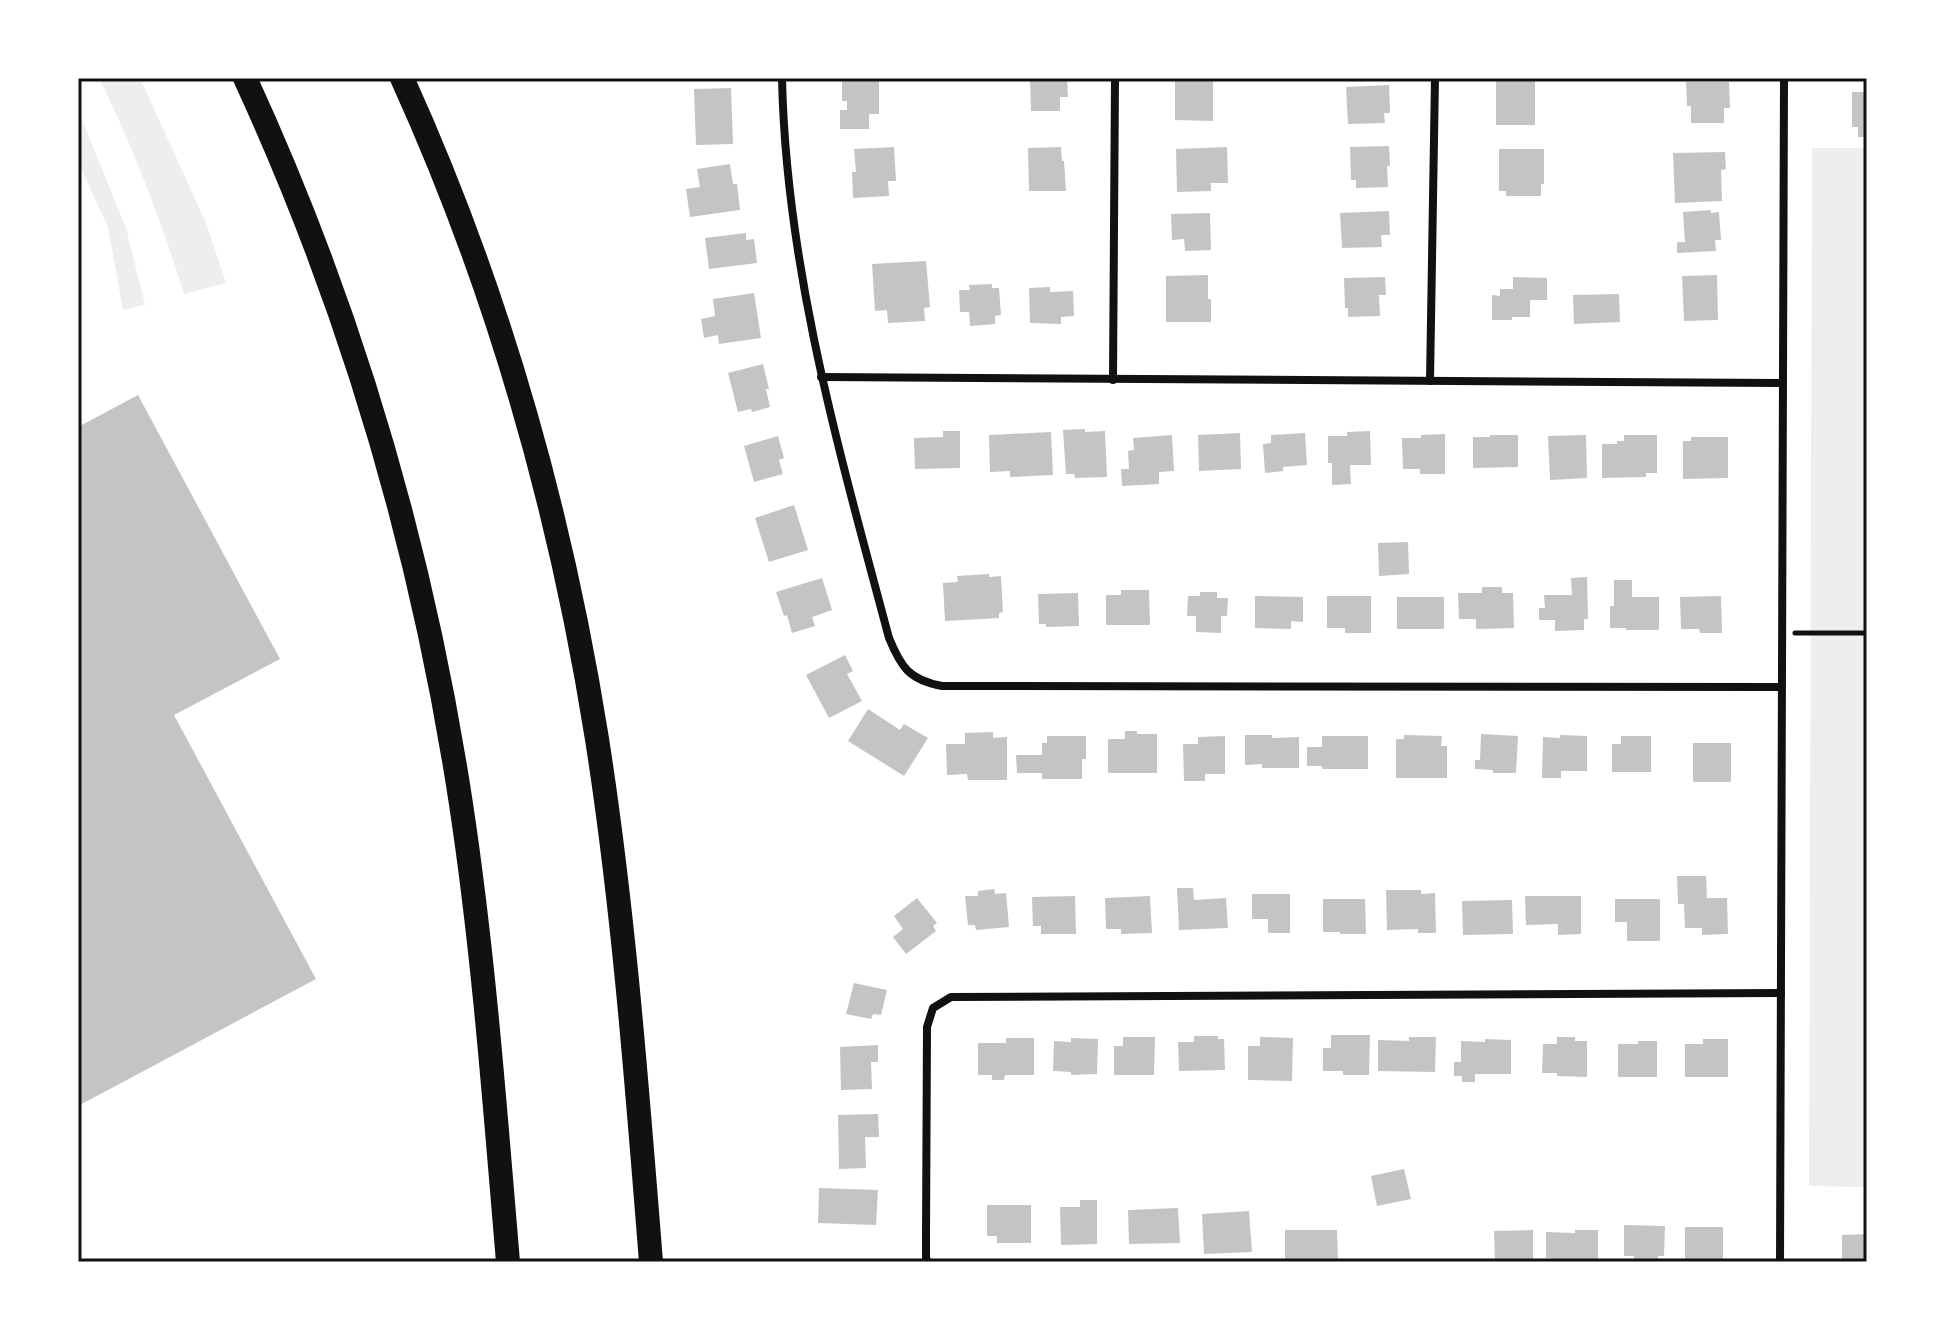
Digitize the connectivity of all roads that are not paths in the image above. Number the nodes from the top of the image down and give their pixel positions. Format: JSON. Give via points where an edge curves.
{"nodes":[{"id":1,"x":245,"y":78,"type":"edge"},
{"id":2,"x":402,"y":78,"type":"edge"},
{"id":3,"x":782,"y":78,"type":"edge"},
{"id":4,"x":1115,"y":78,"type":"edge"},
{"id":5,"x":1435,"y":78,"type":"edge"},
{"id":6,"x":1784,"y":78,"type":"edge"},
{"id":7,"x":821,"y":377,"type":"junction"},
{"id":8,"x":1113,"y":380,"type":"junction"},
{"id":9,"x":1430,"y":381,"type":"junction"},
{"id":10,"x":1783,"y":383,"type":"junction"},
{"id":11,"x":1782,"y":687,"type":"junction"},
{"id":12,"x":1781,"y":993,"type":"junction"},
{"id":13,"x":508,"y":1262,"type":"edge"},
{"id":14,"x":651,"y":1262,"type":"edge"},
{"id":15,"x":928,"y":1262,"type":"edge"},
{"id":16,"x":1780,"y":1262,"type":"edge"}],
"edges":[{"from":1,"to":13,"type":"highway","via":[[351,347],[428,627],[471,877]]},
{"from":2,"to":14,"type":"highway","via":[[496,320],[571,598],[615,870]]},
{"from":3,"to":7,"type":"street","via":[[795,236]]},
{"from":4,"to":8,"type":"street"},
{"from":5,"to":9,"type":"street"},
{"from":6,"to":10,"type":"street"},
{"from":7,"to":8,"type":"street"},
{"from":7,"to":11,"type":"street","via":[[889,638],[912,677],[926,683]]},
{"from":8,"to":9,"type":"street"},
{"from":9,"to":10,"type":"street"},
{"from":10,"to":11,"type":"street"},
{"from":11,"to":12,"type":"street"},
{"from":12,"to":15,"type":"street","via":[[951,997],[933,1008],[927,1027]]},
{"from":12,"to":16,"type":"street"}]}
